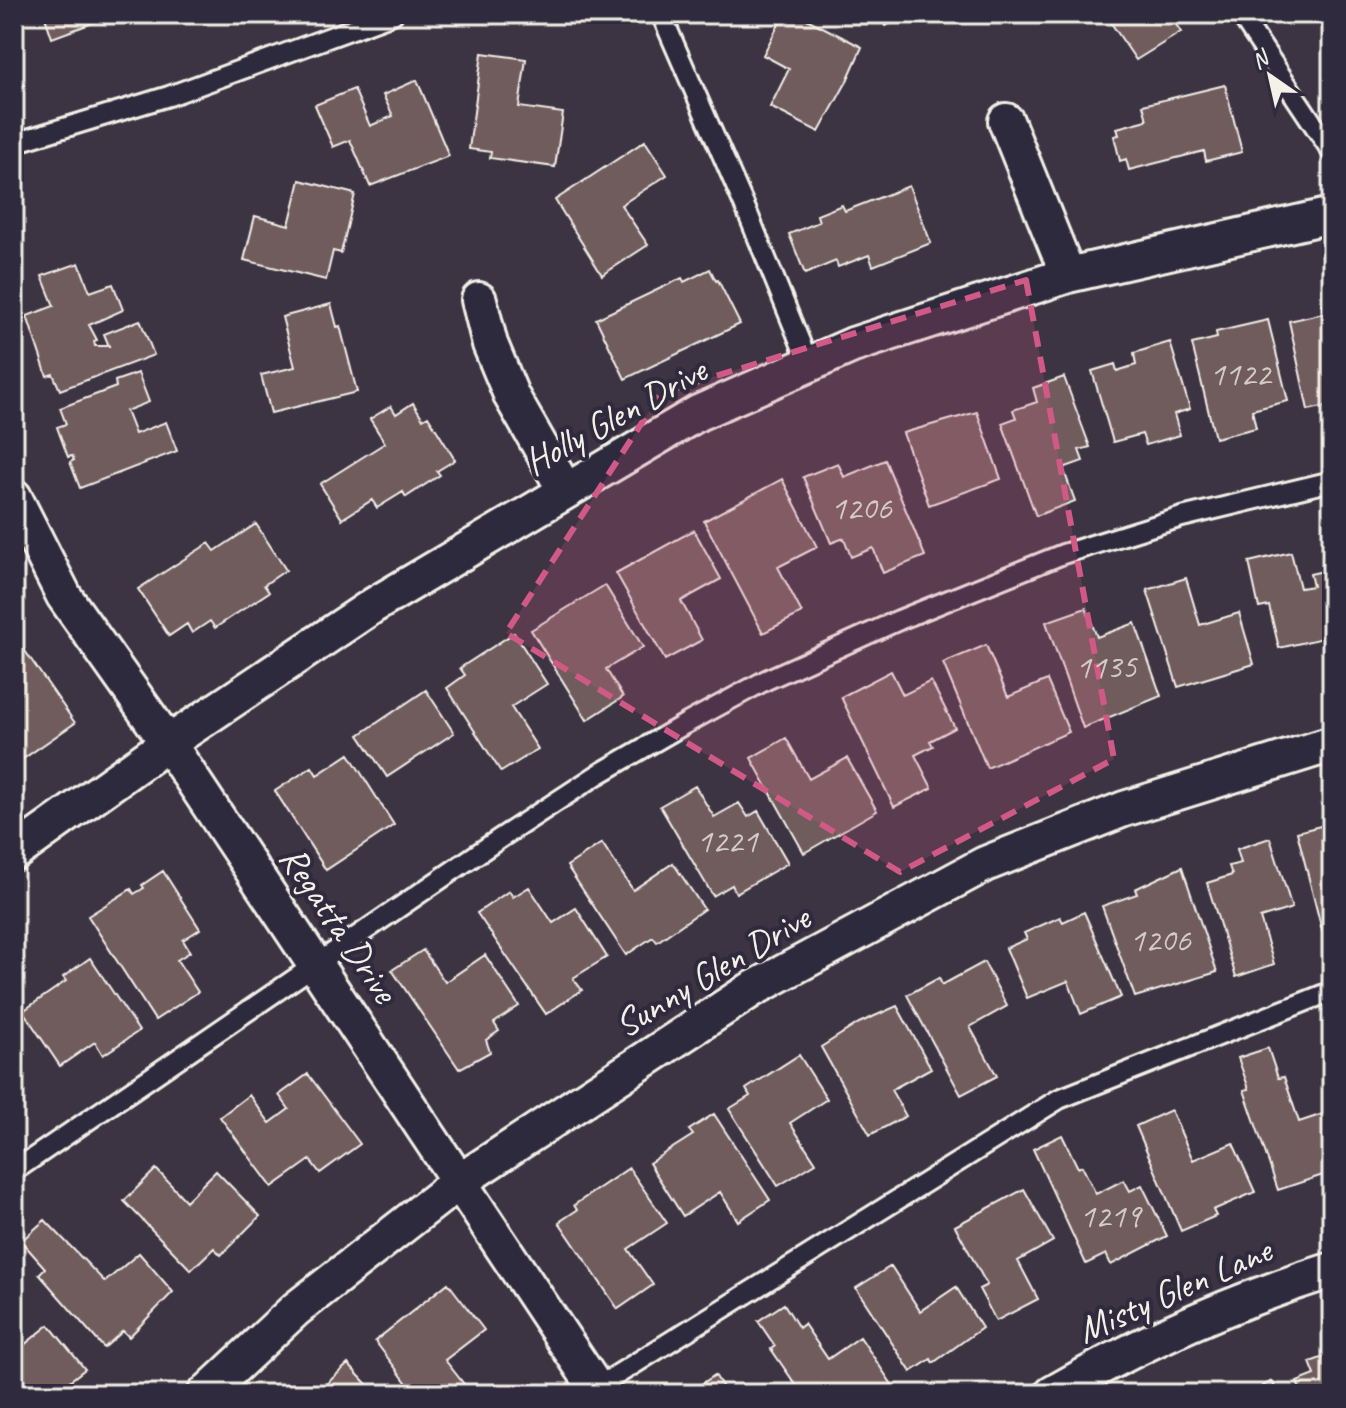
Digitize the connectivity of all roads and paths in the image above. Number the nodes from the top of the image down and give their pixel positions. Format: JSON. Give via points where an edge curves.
{"nodes":[{"id":1,"x":393,"y":14,"type":"edge"},
{"id":2,"x":661,"y":14,"type":"edge"},
{"id":3,"x":1240,"y":14,"type":"edge"},
{"id":4,"x":1006,"y":121,"type":"dead end"},
{"id":5,"x":14,"y":143,"type":"edge"},
{"id":6,"x":1332,"y":152,"type":"edge"},
{"id":7,"x":1332,"y":215,"type":"edge"},
{"id":8,"x":1068,"y":275,"type":"junction"},
{"id":9,"x":479,"y":300,"type":"dead end"},
{"id":10,"x":809,"y":364,"type":"junction"},
{"id":11,"x":1332,"y":481,"type":"edge"},
{"id":12,"x":565,"y":490,"type":"junction"},
{"id":13,"x":14,"y":497,"type":"edge"},
{"id":14,"x":168,"y":743,"type":"junction"},
{"id":15,"x":1332,"y":744,"type":"edge"},
{"id":16,"x":14,"y":853,"type":"edge"},
{"id":17,"x":315,"y":963,"type":"junction"},
{"id":18,"x":1332,"y":991,"type":"edge"},
{"id":19,"x":14,"y":1171,"type":"edge"},
{"id":20,"x":460,"y":1181,"type":"junction"},
{"id":21,"x":1332,"y":1270,"type":"edge"},
{"id":22,"x":594,"y":1392,"type":"edge"},
{"id":23,"x":205,"y":1394,"type":"edge"},
{"id":24,"x":1052,"y":1394,"type":"edge"}],
"edges":[{"from":1,"to":5,"type":"lane","via":[[169,96]]},
{"from":2,"to":10,"type":"lane"},
{"from":3,"to":6,"type":"lane"},
{"from":4,"to":8,"type":"street"},
{"from":7,"to":8,"type":"street","name":"Holly Glen Drive"},
{"from":8,"to":10,"type":"street","name":"Holly Glen Drive"},
{"from":9,"to":12,"type":"street","via":[[512,397]]},
{"from":10,"to":12,"type":"street","name":"Holly Glen Drive","via":[[698,413]]},
{"from":11,"to":17,"type":"lane","via":[[1182,517],[1063,554],[766,680],[597,775]]},
{"from":12,"to":14,"type":"street","name":"Holly Glen Drive","via":[[374,605]]},
{"from":13,"to":14,"type":"street","name":"Regatta Drive","via":[[64,596]]},
{"from":14,"to":16,"type":"street","name":"Holly Glen Drive"},
{"from":14,"to":17,"type":"street","name":"Regatta Drive"},
{"from":15,"to":20,"type":"street","name":"Sunny Glen Drive","via":[[1124,809],[985,864],[751,990]]},
{"from":17,"to":19,"type":"lane"},
{"from":17,"to":20,"type":"street","name":"Regatta Drive"},
{"from":18,"to":22,"type":"lane","via":[[1059,1099]]},
{"from":20,"to":22,"type":"street","name":"Regatta Drive"},
{"from":20,"to":23,"type":"street","name":"Sunny Glen Drive","via":[[296,1309]]},
{"from":21,"to":24,"type":"street","name":"Misty Glen Lane","via":[[1270,1289],[1174,1330]]}]}
